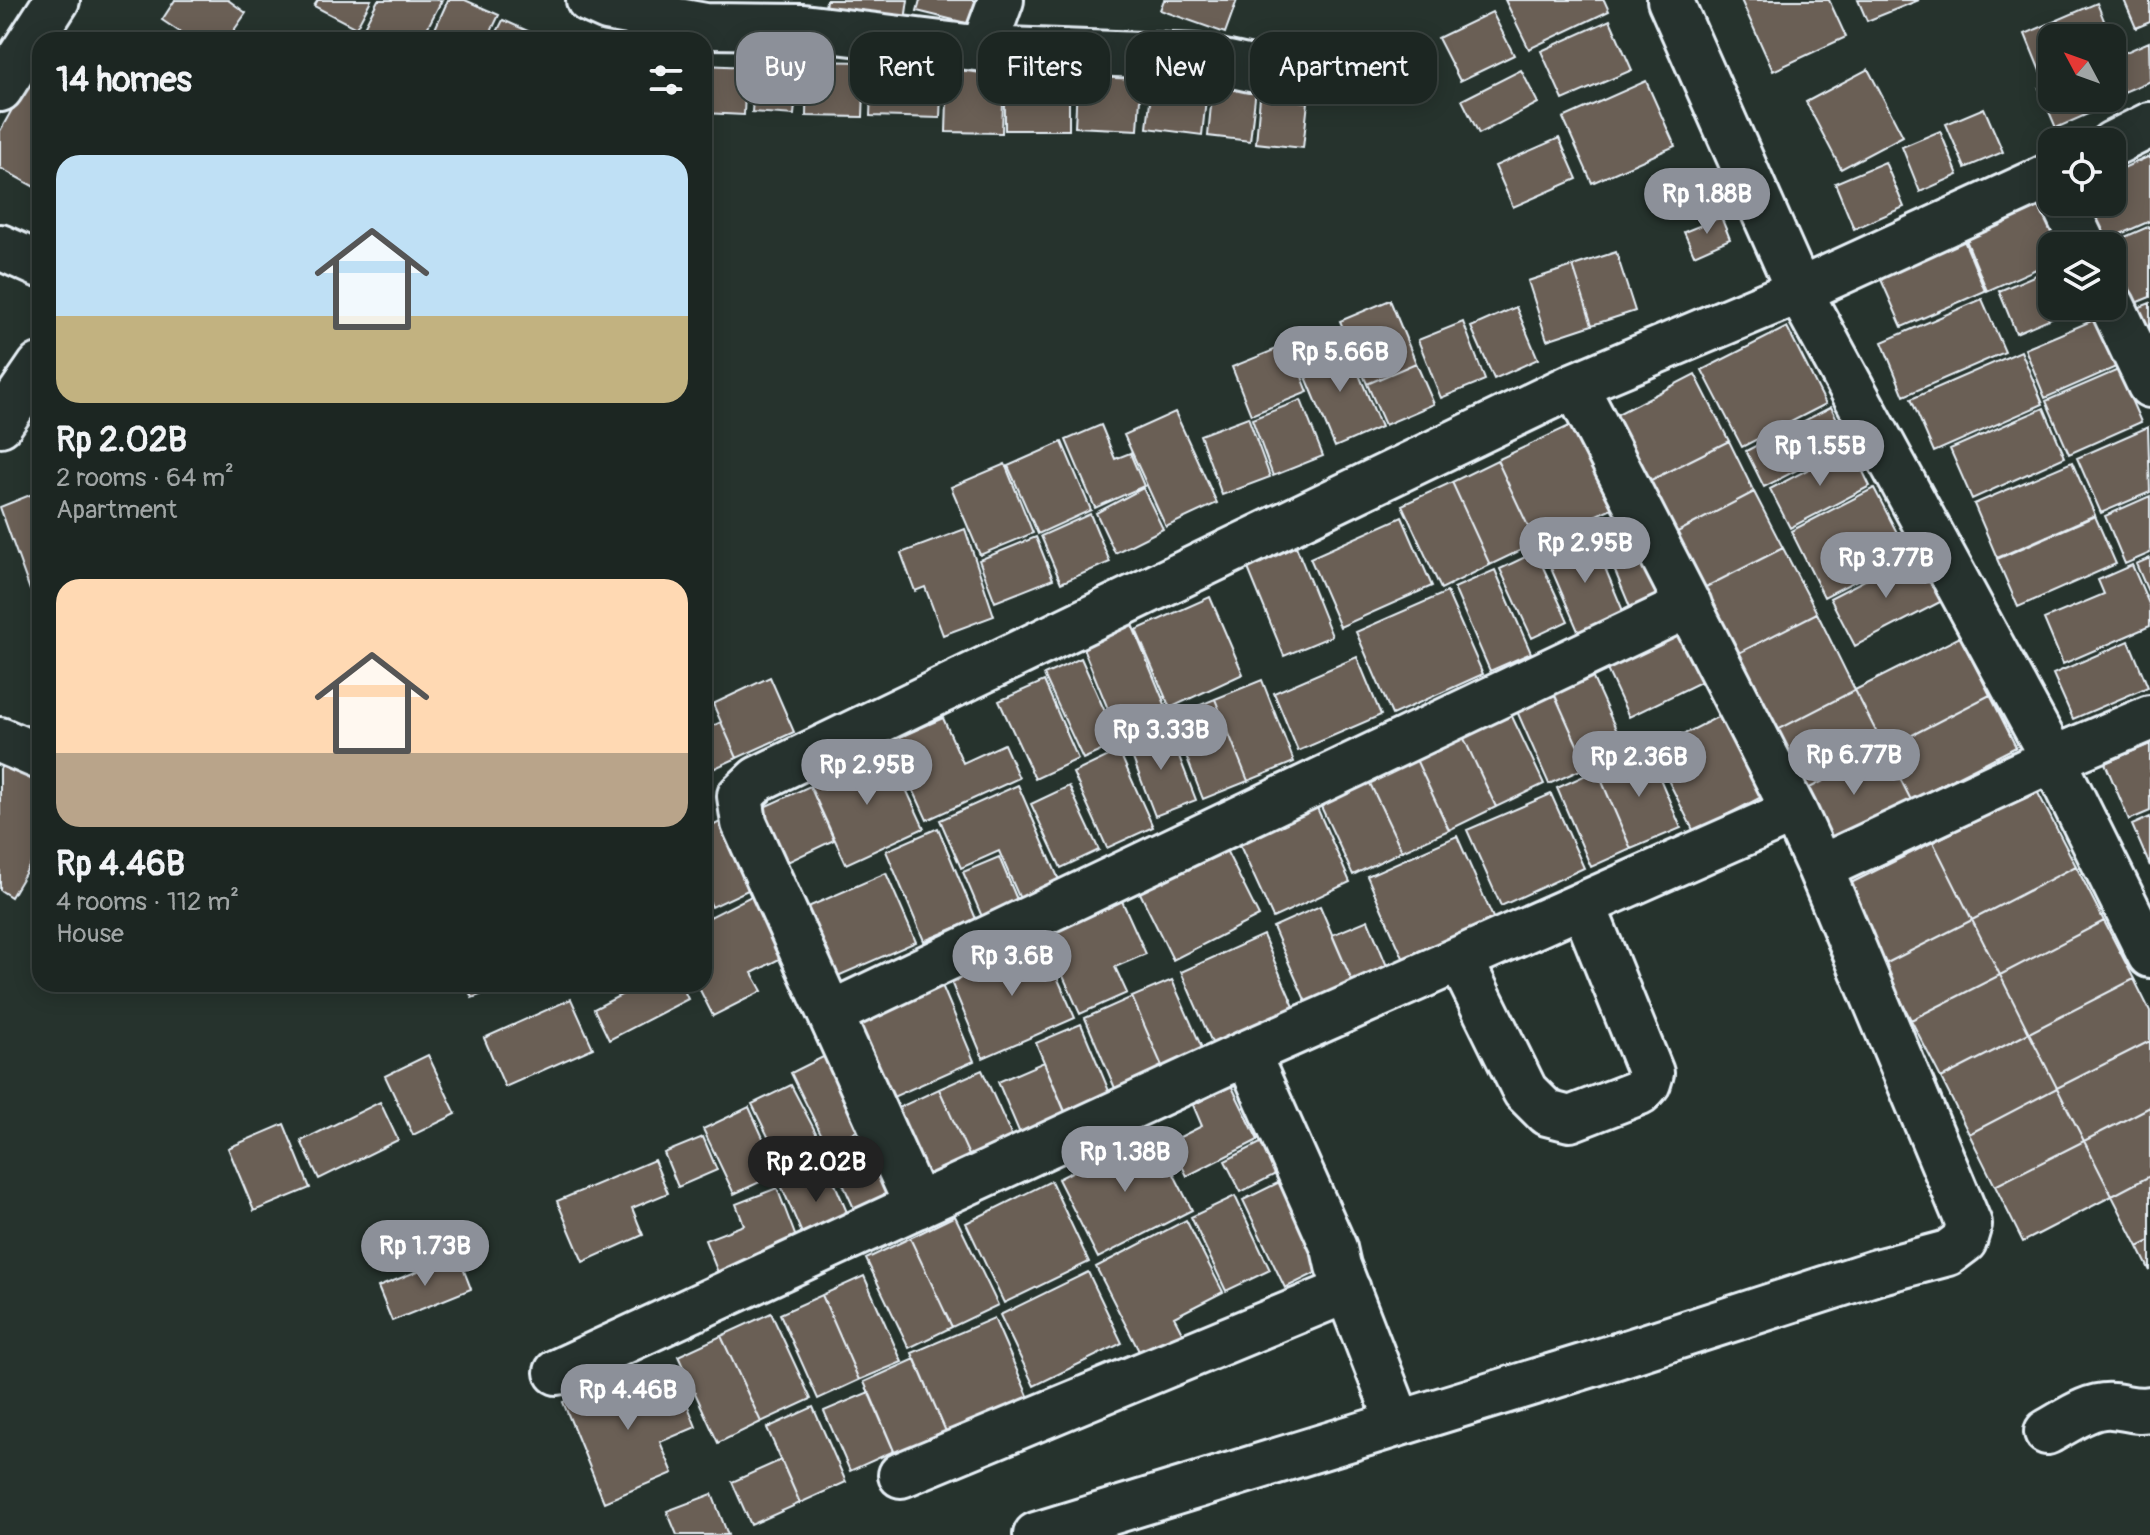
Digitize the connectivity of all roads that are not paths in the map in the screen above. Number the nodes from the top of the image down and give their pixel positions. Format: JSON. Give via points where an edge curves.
{"nodes":[{"id":1,"x":57,"y":0,"type":"edge"},
{"id":2,"x":1001,"y":0,"type":"edge"},
{"id":3,"x":1670,"y":0,"type":"edge"},
{"id":4,"x":602,"y":3,"type":"edge"},
{"id":5,"x":808,"y":14,"type":"edge"},
{"id":6,"x":37,"y":32,"type":"edge"},
{"id":7,"x":989,"y":32,"type":"edge"},
{"id":8,"x":32,"y":39,"type":"edge"},
{"id":9,"x":978,"y":48,"type":"edge"},
{"id":10,"x":1110,"y":54,"type":"edge"},
{"id":11,"x":1250,"y":69,"type":"edge"},
{"id":12,"x":0,"y":89,"type":"edge"},
{"id":13,"x":2150,"y":125,"type":"edge"},
{"id":14,"x":2126,"y":137,"type":"edge"},
{"id":15,"x":2038,"y":190,"type":"edge"},
{"id":16,"x":0,"y":247,"type":"edge"},
{"id":17,"x":32,"y":261,"type":"edge"},
{"id":18,"x":1799,"y":291,"type":"junction"},
{"id":19,"x":2119,"y":320,"type":"edge"},
{"id":20,"x":32,"y":378,"type":"edge"},
{"id":21,"x":1575,"y":385,"type":"junction"},
{"id":22,"x":2150,"y":385,"type":"edge"},
{"id":23,"x":0,"y":424,"type":"edge"},
{"id":24,"x":1689,"y":605,"type":"junction"},
{"id":25,"x":2150,"y":718,"type":"edge"},
{"id":26,"x":0,"y":740,"type":"edge"},
{"id":27,"x":32,"y":754,"type":"edge"},
{"id":28,"x":2053,"y":759,"type":"junction"},
{"id":29,"x":1794,"y":811,"type":"junction"},
{"id":30,"x":1820,"y":868,"type":"junction"},
{"id":31,"x":1583,"y":905,"type":"junction"},
{"id":32,"x":2150,"y":955,"type":"edge"},
{"id":33,"x":1460,"y":959,"type":"junction"},
{"id":34,"x":832,"y":1013,"type":"junction"},
{"id":35,"x":1247,"y":1053,"type":"junction"},
{"id":36,"x":917,"y":1206,"type":"junction"},
{"id":37,"x":1348,"y":1290,"type":"junction"},
{"id":38,"x":557,"y":1372,"type":"dead end"},
{"id":39,"x":2150,"y":1409,"type":"edge"},
{"id":40,"x":1399,"y":1423,"type":"junction"},
{"id":41,"x":2047,"y":1432,"type":"dead end"},
{"id":42,"x":901,"y":1475,"type":"dead end"},
{"id":43,"x":1036,"y":1535,"type":"edge"}],
"edges":[{"from":1,"to":6,"type":"street"},
{"from":2,"to":7,"type":"street"},
{"from":3,"to":18,"type":"street"},
{"from":4,"to":5,"type":"street","via":[[705,26]]},
{"from":5,"to":9,"type":"street"},
{"from":8,"to":12,"type":"street"},
{"from":10,"to":11,"type":"street","via":[[1196,57]]},
{"from":13,"to":14,"type":"street"},
{"from":15,"to":18,"type":"street"},
{"from":16,"to":17,"type":"street"},
{"from":18,"to":21,"type":"street"},
{"from":18,"to":28,"type":"street"},
{"from":19,"to":22,"type":"street"},
{"from":20,"to":23,"type":"street"},
{"from":21,"to":24,"type":"street"},
{"from":21,"to":34,"type":"street","via":[[758,779],[740,796],[744,823]]},
{"from":24,"to":29,"type":"street"},
{"from":24,"to":34,"type":"street"},
{"from":25,"to":28,"type":"street"},
{"from":26,"to":27,"type":"street"},
{"from":28,"to":30,"type":"street"},
{"from":28,"to":32,"type":"street"},
{"from":29,"to":30,"type":"street"},
{"from":29,"to":31,"type":"street"},
{"from":30,"to":40,"type":"street","via":[[1969,1224],[1964,1241],[1948,1253]]},
{"from":31,"to":33,"type":"street"},
{"from":31,"to":33,"type":"street","via":[[1651,1073],[1640,1092],[1570,1119],[1547,1113],[1525,1091]]},
{"from":33,"to":35,"type":"street"},
{"from":34,"to":36,"type":"street"},
{"from":35,"to":36,"type":"street"},
{"from":35,"to":37,"type":"street"},
{"from":36,"to":38,"type":"street"},
{"from":37,"to":40,"type":"street"},
{"from":37,"to":42,"type":"street"},
{"from":39,"to":41,"type":"street","via":[[2095,1407]]},
{"from":40,"to":43,"type":"street"}]}
